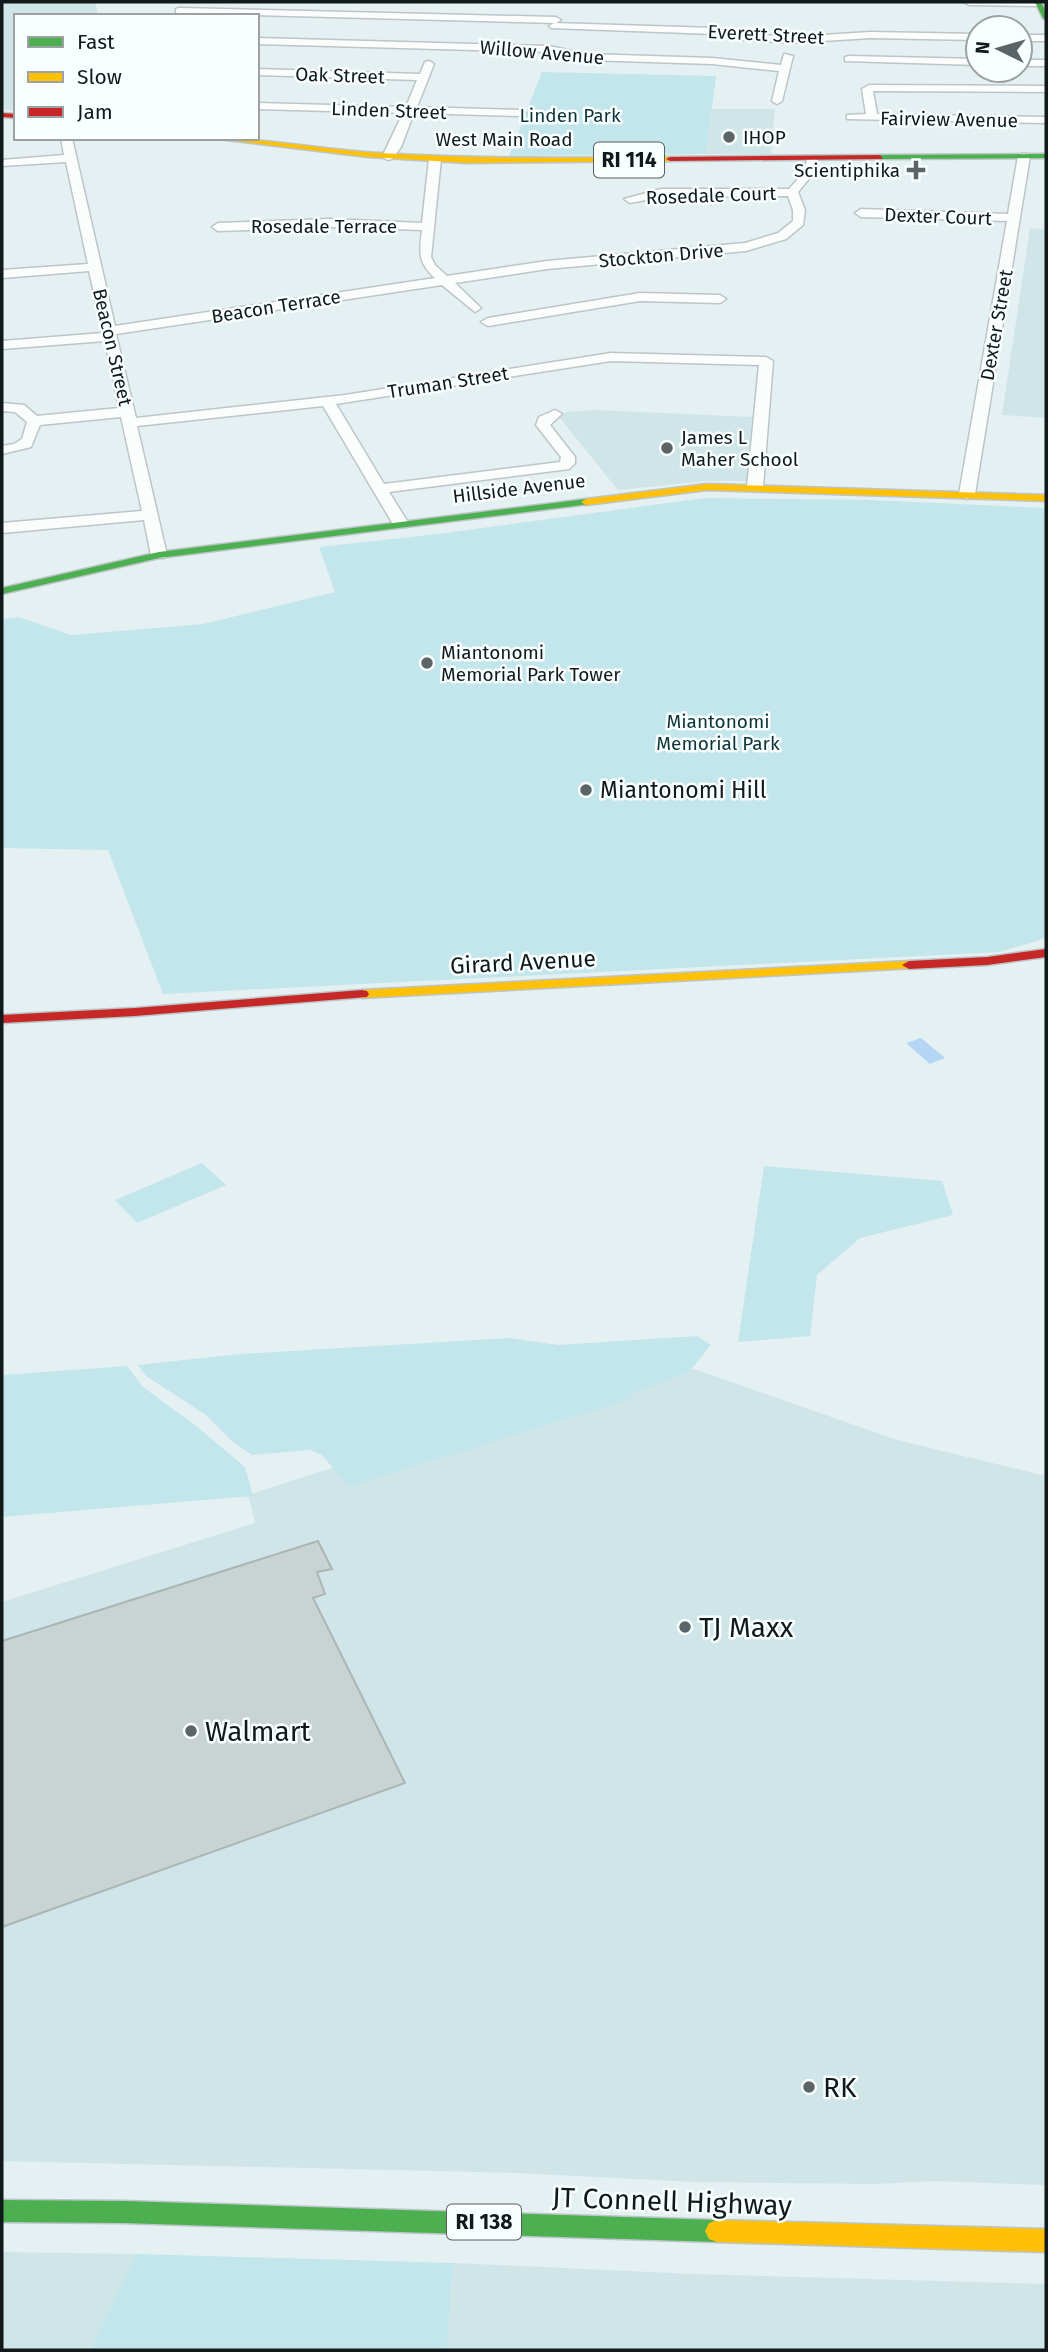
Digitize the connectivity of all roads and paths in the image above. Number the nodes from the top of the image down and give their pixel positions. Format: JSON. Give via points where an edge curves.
{"nodes":[{"id":1,"x":969,"y":2,"type":"edge"},
{"id":2,"x":1041,"y":7,"type":"edge"},
{"id":3,"x":179,"y":10,"type":"edge"},
{"id":4,"x":557,"y":19,"type":"junction"},
{"id":5,"x":964,"y":37,"type":"edge"},
{"id":6,"x":791,"y":40,"type":"junction"},
{"id":7,"x":259,"y":41,"type":"edge"},
{"id":8,"x":437,"y":46,"type":"junction"},
{"id":9,"x":546,"y":49,"type":"junction"},
{"id":10,"x":849,"y":59,"type":"dead end"},
{"id":11,"x":964,"y":62,"type":"edge"},
{"id":12,"x":785,"y":69,"type":"junction"},
{"id":13,"x":259,"y":72,"type":"edge"},
{"id":14,"x":423,"y":77,"type":"junction"},
{"id":15,"x":1046,"y":89,"type":"edge"},
{"id":16,"x":777,"y":101,"type":"dead end"},
{"id":17,"x":259,"y":106,"type":"edge"},
{"id":18,"x":410,"y":110,"type":"junction"},
{"id":19,"x":522,"y":113,"type":"dead end"},
{"id":20,"x":851,"y":117,"type":"dead end"},
{"id":21,"x":872,"y":117,"type":"junction"},
{"id":22,"x":1046,"y":120,"type":"edge"},
{"id":23,"x":66,"y":140,"type":"edge"},
{"id":24,"x":232,"y":140,"type":"edge"},
{"id":25,"x":1024,"y":156,"type":"junction"},
{"id":26,"x":1046,"y":156,"type":"edge"},
{"id":27,"x":388,"y":157,"type":"junction"},
{"id":28,"x":70,"y":158,"type":"junction"},
{"id":29,"x":812,"y":158,"type":"junction"},
{"id":30,"x":435,"y":159,"type":"junction"},
{"id":31,"x":2,"y":163,"type":"edge"},
{"id":32,"x":792,"y":191,"type":"junction"},
{"id":33,"x":630,"y":199,"type":"dead end"},
{"id":34,"x":861,"y":213,"type":"dead end"},
{"id":35,"x":1015,"y":218,"type":"junction"},
{"id":36,"x":218,"y":226,"type":"dead end"},
{"id":37,"x":430,"y":227,"type":"junction"},
{"id":38,"x":95,"y":267,"type":"junction"},
{"id":39,"x":2,"y":274,"type":"edge"},
{"id":40,"x":443,"y":281,"type":"junction"},
{"id":41,"x":720,"y":299,"type":"dead end"},
{"id":42,"x":475,"y":308,"type":"dead end"},
{"id":43,"x":495,"y":321,"type":"dead end"},
{"id":44,"x":109,"y":334,"type":"junction"},
{"id":45,"x":2,"y":345,"type":"edge"},
{"id":46,"x":327,"y":401,"type":"junction"},
{"id":47,"x":2,"y":407,"type":"edge"},
{"id":48,"x":555,"y":414,"type":"dead end"},
{"id":49,"x":129,"y":417,"type":"junction"},
{"id":50,"x":34,"y":421,"type":"junction"},
{"id":51,"x":2,"y":450,"type":"edge"},
{"id":52,"x":755,"y":487,"type":"junction"},
{"id":53,"x":380,"y":489,"type":"junction"},
{"id":54,"x":967,"y":494,"type":"junction"},
{"id":55,"x":1046,"y":498,"type":"edge"},
{"id":56,"x":149,"y":515,"type":"junction"},
{"id":57,"x":401,"y":524,"type":"junction"},
{"id":58,"x":2,"y":528,"type":"edge"},
{"id":59,"x":159,"y":555,"type":"junction"},
{"id":60,"x":2,"y":591,"type":"edge"},
{"id":61,"x":1046,"y":953,"type":"edge"},
{"id":62,"x":2,"y":1019,"type":"edge"},
{"id":63,"x":2,"y":2211,"type":"edge"},
{"id":64,"x":1046,"y":2241,"type":"edge"}],
"edges":[{"from":1,"to":2,"type":"street"},
{"from":3,"to":4,"type":"street","name":"Everett Street"},
{"from":4,"to":6,"type":"street","name":"Everett Street"},
{"from":4,"to":9,"type":"street"},
{"from":5,"to":6,"type":"street","name":"Everett Street","via":[[870,35]]},
{"from":6,"to":12,"type":"street"},
{"from":7,"to":8,"type":"street","name":"Willow Avenue"},
{"from":8,"to":9,"type":"street","name":"Willow Avenue"},
{"from":8,"to":14,"type":"street"},
{"from":9,"to":12,"type":"street","name":"Willow Avenue","via":[[587,57],[712,61]]},
{"from":10,"to":11,"type":"street"},
{"from":12,"to":16,"type":"street"},
{"from":13,"to":14,"type":"street","name":"Oak Street"},
{"from":14,"to":18,"type":"street"},
{"from":15,"to":21,"type":"street","via":[[869,88]]},
{"from":17,"to":18,"type":"street","name":"Linden Street"},
{"from":18,"to":19,"type":"street","name":"Linden Street"},
{"from":18,"to":27,"type":"street"},
{"from":20,"to":21,"type":"street","name":"Fairview Avenue"},
{"from":21,"to":22,"type":"street","name":"Fairview Avenue"},
{"from":23,"to":28,"type":"street","name":"Beacon Street"},
{"from":24,"to":27,"type":"main road","name":"West Main Road","number":"RI 114"},
{"from":25,"to":26,"type":"main road","name":"West Main Road","number":"RI 114"},
{"from":25,"to":29,"type":"main road","name":"West Main Road","number":"RI 114"},
{"from":25,"to":35,"type":"street","name":"Dexter Street"},
{"from":27,"to":30,"type":"main road","name":"West Main Road","number":"RI 114"},
{"from":28,"to":31,"type":"street"},
{"from":28,"to":38,"type":"street","name":"Beacon Street"},
{"from":29,"to":30,"type":"main road","name":"West Main Road","number":"RI 114"},
{"from":29,"to":32,"type":"street","via":[[811,172]]},
{"from":30,"to":37,"type":"street"},
{"from":32,"to":33,"type":"street","name":"Rosedale Court","via":[[666,193]]},
{"from":32,"to":40,"type":"street","name":"Stockton Drive","via":[[799,222],[762,244],[547,265]]},
{"from":34,"to":35,"type":"street","name":"Dexter Court"},
{"from":35,"to":54,"type":"street","name":"Dexter Street"},
{"from":36,"to":37,"type":"street","name":"Rosedale Terrace","via":[[329,223]]},
{"from":37,"to":40,"type":"street","via":[[425,257]]},
{"from":38,"to":39,"type":"street"},
{"from":38,"to":44,"type":"street","name":"Beacon Street"},
{"from":40,"to":42,"type":"street"},
{"from":40,"to":44,"type":"street","name":"Beacon Terrace"},
{"from":41,"to":43,"type":"street","via":[[640,297]]},
{"from":44,"to":45,"type":"street","name":"Beacon Terrace"},
{"from":44,"to":49,"type":"street","name":"Beacon Street"},
{"from":46,"to":49,"type":"street","name":"Truman Street"},
{"from":46,"to":52,"type":"street","name":"Truman Street","via":[[611,357],[766,361]]},
{"from":46,"to":53,"type":"street"},
{"from":47,"to":50,"type":"street","via":[[19,408]]},
{"from":48,"to":53,"type":"street","via":[[543,425],[568,457],[564,466]]},
{"from":49,"to":50,"type":"street","name":"Truman Street"},
{"from":49,"to":56,"type":"street","name":"Beacon Street"},
{"from":50,"to":51,"type":"street","via":[[32,439]]},
{"from":52,"to":54,"type":"main road","name":"Hillside Avenue"},
{"from":52,"to":57,"type":"main road","name":"Hillside Avenue","via":[[646,492]]},
{"from":53,"to":57,"type":"street"},
{"from":54,"to":55,"type":"main road","name":"Hillside Avenue"},
{"from":56,"to":58,"type":"street"},
{"from":56,"to":59,"type":"street","name":"Beacon Street"},
{"from":57,"to":59,"type":"main road","name":"Hillside Avenue"},
{"from":59,"to":60,"type":"main road","name":"Hillside Avenue"},
{"from":61,"to":62,"type":"main road","name":"Girard Avenue","via":[[987,961],[318,996]]},
{"from":63,"to":64,"type":"main road","name":"JT Connell Highway","number":"RI 138"}]}
